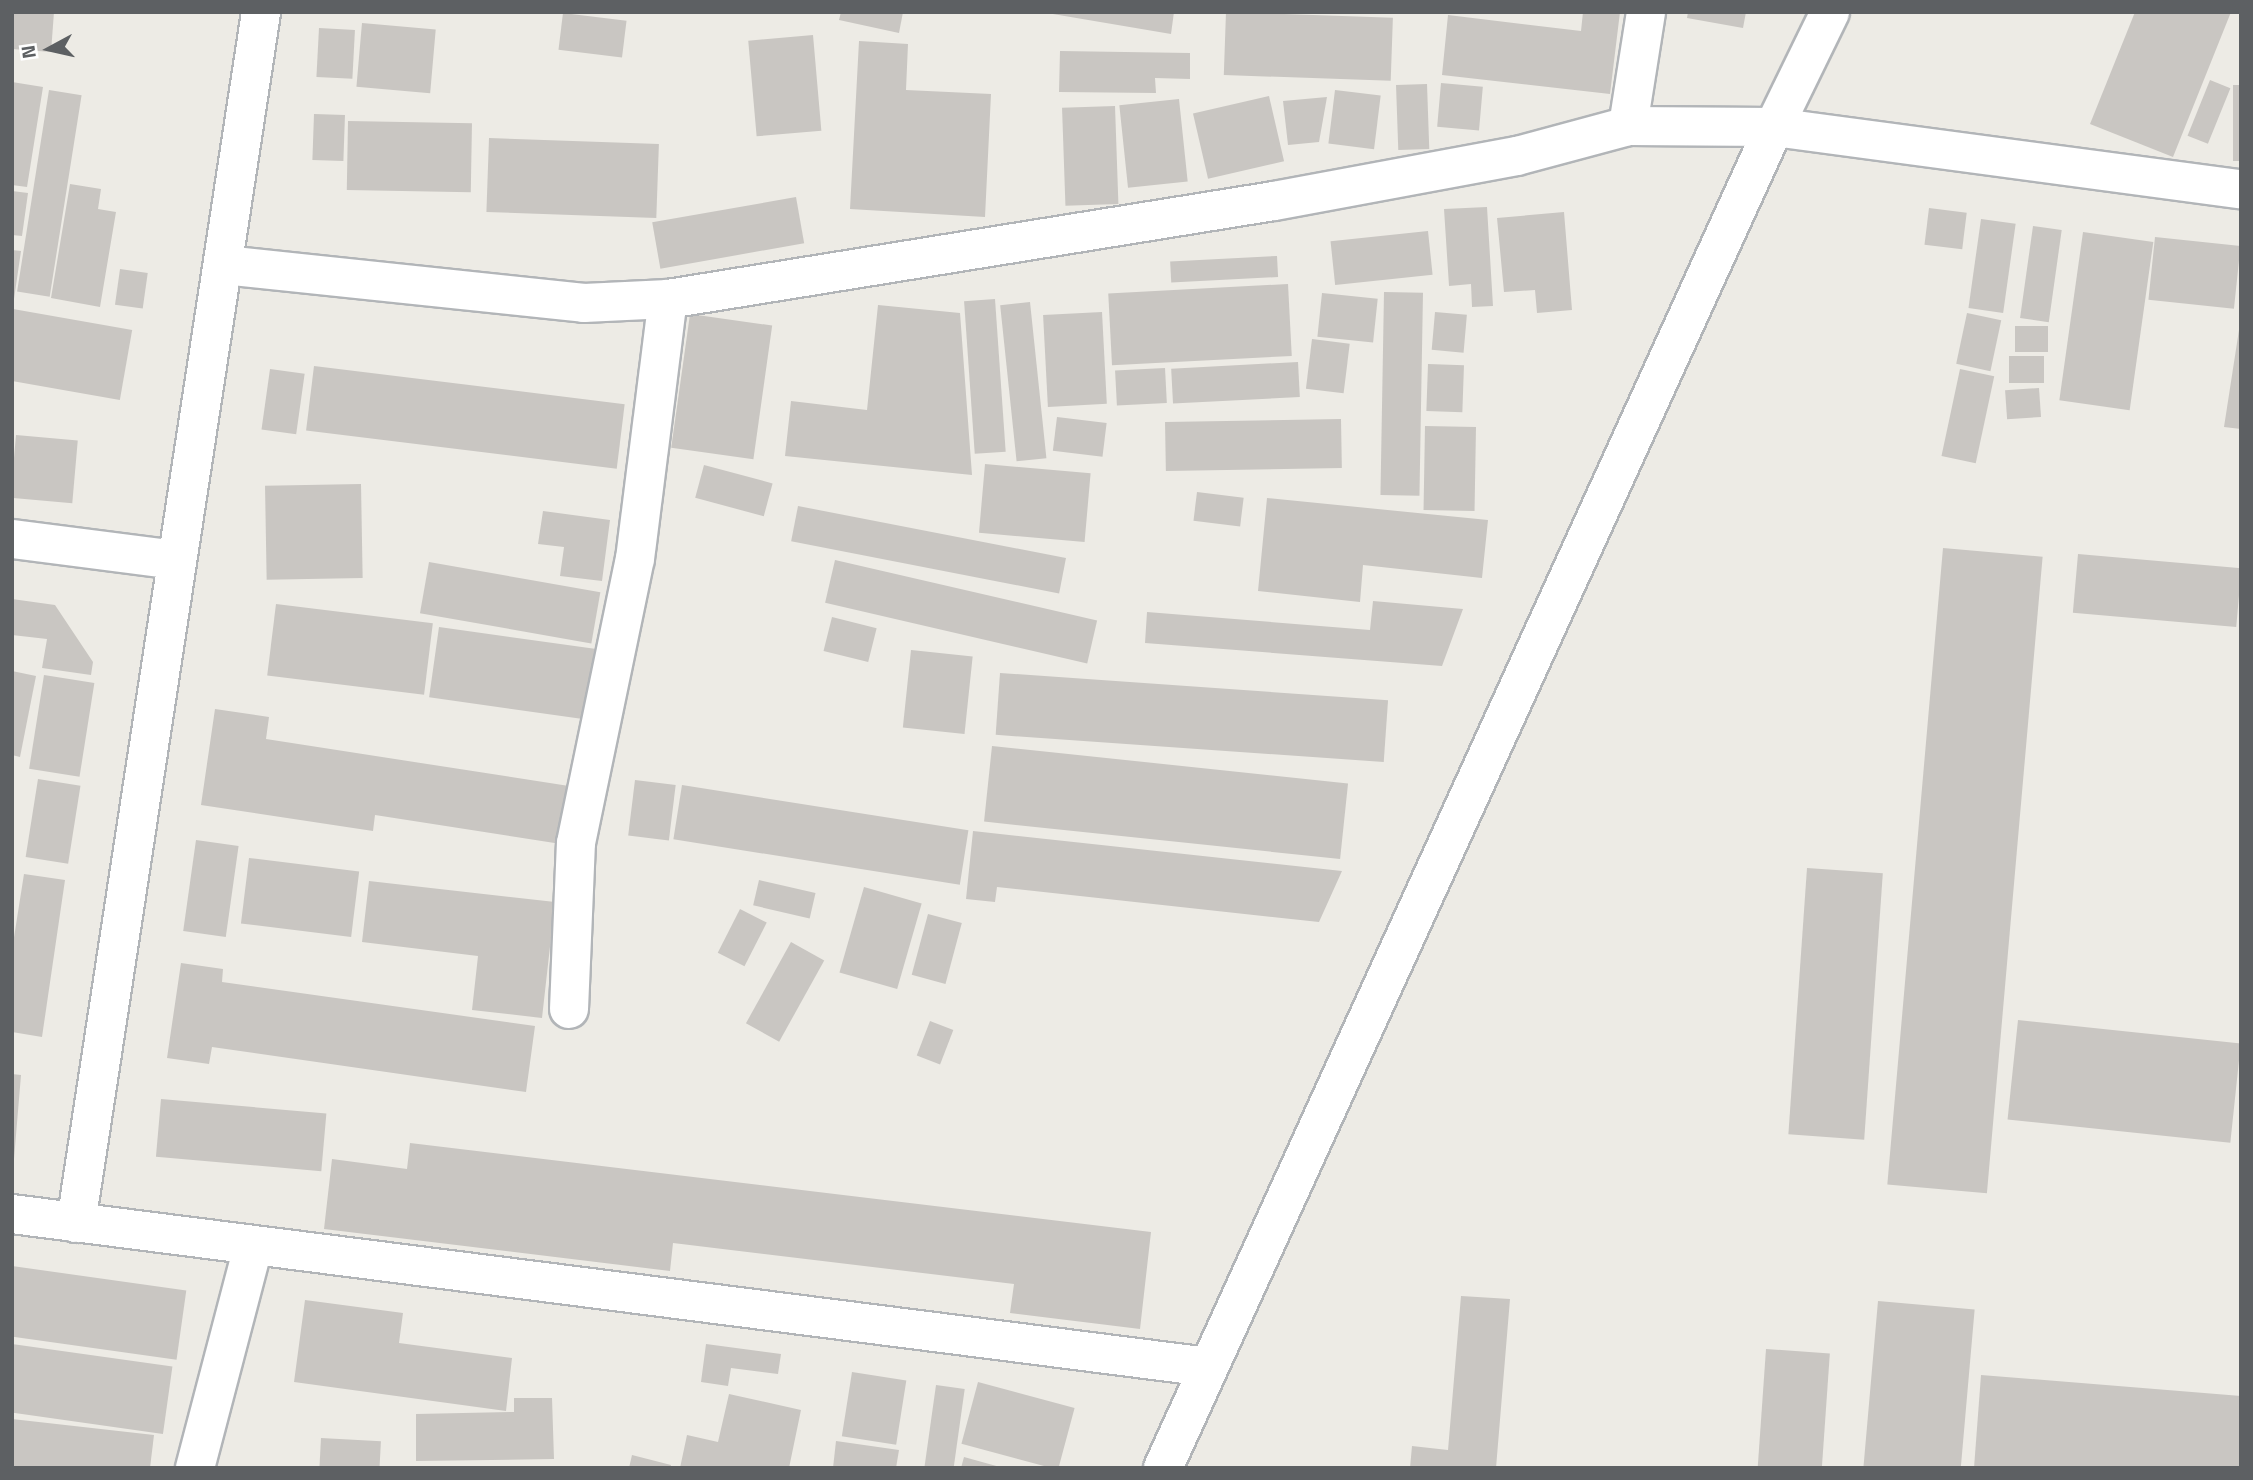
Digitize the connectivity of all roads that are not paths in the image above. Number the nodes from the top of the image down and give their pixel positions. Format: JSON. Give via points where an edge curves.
{"nodes":[{"id":1,"x":261,"y":12,"type":"edge"},
{"id":2,"x":1646,"y":12,"type":"edge"},
{"id":3,"x":1830,"y":12,"type":"edge"},
{"id":4,"x":1628,"y":126,"type":"junction"},
{"id":5,"x":1774,"y":127,"type":"junction"},
{"id":6,"x":2241,"y":189,"type":"edge"},
{"id":7,"x":224,"y":265,"type":"junction"},
{"id":8,"x":668,"y":299,"type":"junction"},
{"id":9,"x":12,"y":539,"type":"edge"},
{"id":10,"x":176,"y":560,"type":"junction"},
{"id":11,"x":569,"y":1009,"type":"dead end"},
{"id":12,"x":12,"y":1214,"type":"edge"},
{"id":13,"x":76,"y":1223,"type":"junction"},
{"id":14,"x":253,"y":1247,"type":"junction"},
{"id":15,"x":1208,"y":1367,"type":"junction"},
{"id":16,"x":195,"y":1468,"type":"edge"},
{"id":17,"x":1163,"y":1468,"type":"edge"}],
"edges":[{"from":1,"to":7,"type":"street"},
{"from":2,"to":4,"type":"street"},
{"from":3,"to":5,"type":"street"},
{"from":4,"to":5,"type":"street"},
{"from":4,"to":8,"type":"street","via":[[1517,156],[1274,201]]},
{"from":5,"to":6,"type":"street"},
{"from":5,"to":15,"type":"street"},
{"from":7,"to":8,"type":"street","via":[[584,303]]},
{"from":7,"to":10,"type":"street"},
{"from":8,"to":11,"type":"street","via":[[635,559],[576,843]]},
{"from":9,"to":10,"type":"street"},
{"from":10,"to":13,"type":"street"},
{"from":12,"to":13,"type":"street"},
{"from":13,"to":14,"type":"street"},
{"from":14,"to":15,"type":"street"},
{"from":14,"to":16,"type":"street"},
{"from":15,"to":17,"type":"street"}]}
